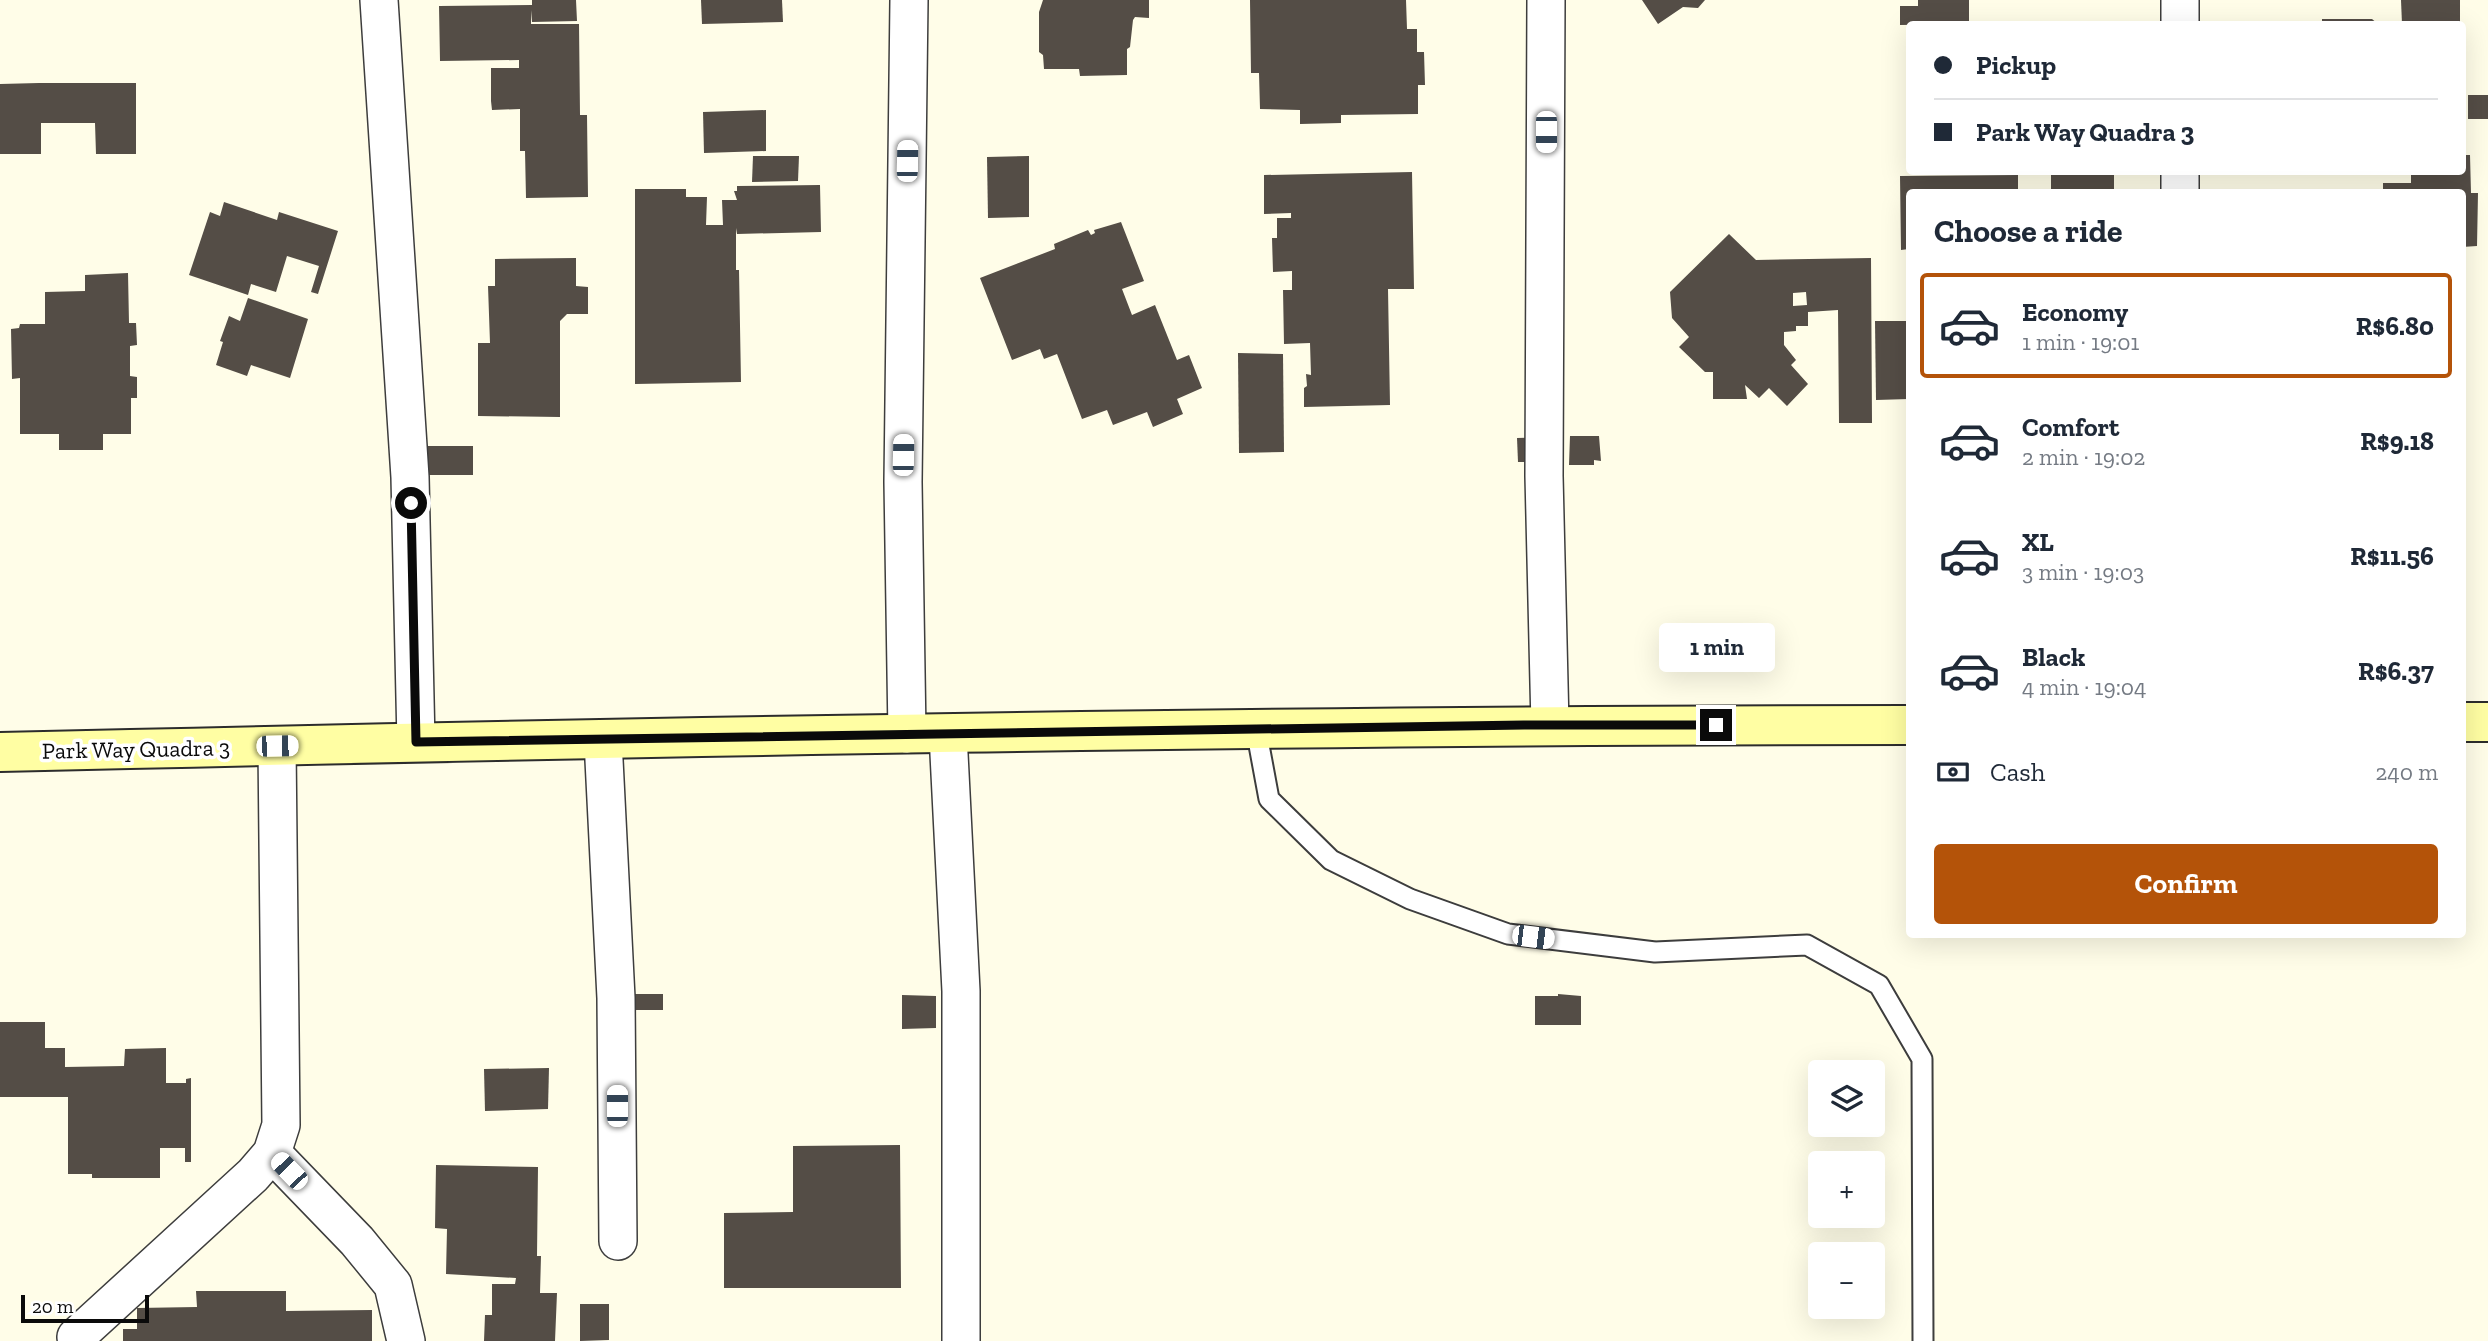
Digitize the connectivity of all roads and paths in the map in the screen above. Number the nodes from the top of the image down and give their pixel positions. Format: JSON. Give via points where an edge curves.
{"nodes":[{"id":1,"x":379,"y":0,"type":"edge"},
{"id":2,"x":909,"y":0,"type":"edge"},
{"id":3,"x":1546,"y":0,"type":"edge"},
{"id":4,"x":2180,"y":0,"type":"edge"},
{"id":5,"x":2180,"y":21,"type":"edge"},
{"id":6,"x":2466,"y":722,"type":"edge"},
{"id":7,"x":2488,"y":722,"type":"edge"},
{"id":8,"x":1550,"y":725,"type":"junction"},
{"id":9,"x":1906,"y":725,"type":"edge"},
{"id":10,"x":1256,"y":729,"type":"junction"},
{"id":11,"x":907,"y":734,"type":"junction"},
{"id":12,"x":948,"y":734,"type":"junction"},
{"id":13,"x":603,"y":740,"type":"junction"},
{"id":14,"x":416,"y":742,"type":"junction"},
{"id":15,"x":277,"y":746,"type":"junction"},
{"id":16,"x":0,"y":752,"type":"edge"},
{"id":17,"x":272,"y":1153,"type":"junction"},
{"id":18,"x":618,"y":1241,"type":"dead end"},
{"id":19,"x":76,"y":1337,"type":"dead end"},
{"id":20,"x":406,"y":1341,"type":"edge"},
{"id":21,"x":961,"y":1341,"type":"edge"},
{"id":22,"x":1923,"y":1341,"type":"edge"}],
"edges":[{"from":1,"to":14,"type":"street","via":[[410,477]]},
{"from":2,"to":11,"type":"street","via":[[903,482]]},
{"from":3,"to":8,"type":"street","via":[[1544,476]]},
{"from":4,"to":5,"type":"street"},
{"from":6,"to":7,"type":"street"},
{"from":8,"to":9,"type":"street","name":"Park Way Quadra 3"},
{"from":8,"to":10,"type":"street","name":"Park Way Quadra 3"},
{"from":10,"to":12,"type":"street","name":"Park Way Quadra 3"},
{"from":10,"to":22,"type":"lane","via":[[1269,799],[1331,860],[1410,899],[1508,934],[1655,952],[1807,945],[1879,985],[1922,1059]]},
{"from":11,"to":12,"type":"street","name":"Park Way Quadra 3"},
{"from":11,"to":13,"type":"street","name":"Park Way Quadra 3"},
{"from":12,"to":21,"type":"street","via":[[961,991]]},
{"from":13,"to":14,"type":"street","name":"Park Way Quadra 3"},
{"from":13,"to":18,"type":"street","via":[[616,998]]},
{"from":14,"to":15,"type":"street","name":"Park Way Quadra 3"},
{"from":15,"to":16,"type":"street","name":"Park Way Quadra 3"},
{"from":15,"to":17,"type":"street","via":[[281,1125]]},
{"from":17,"to":19,"type":"street"},
{"from":17,"to":20,"type":"street","via":[[393,1285]]}]}
